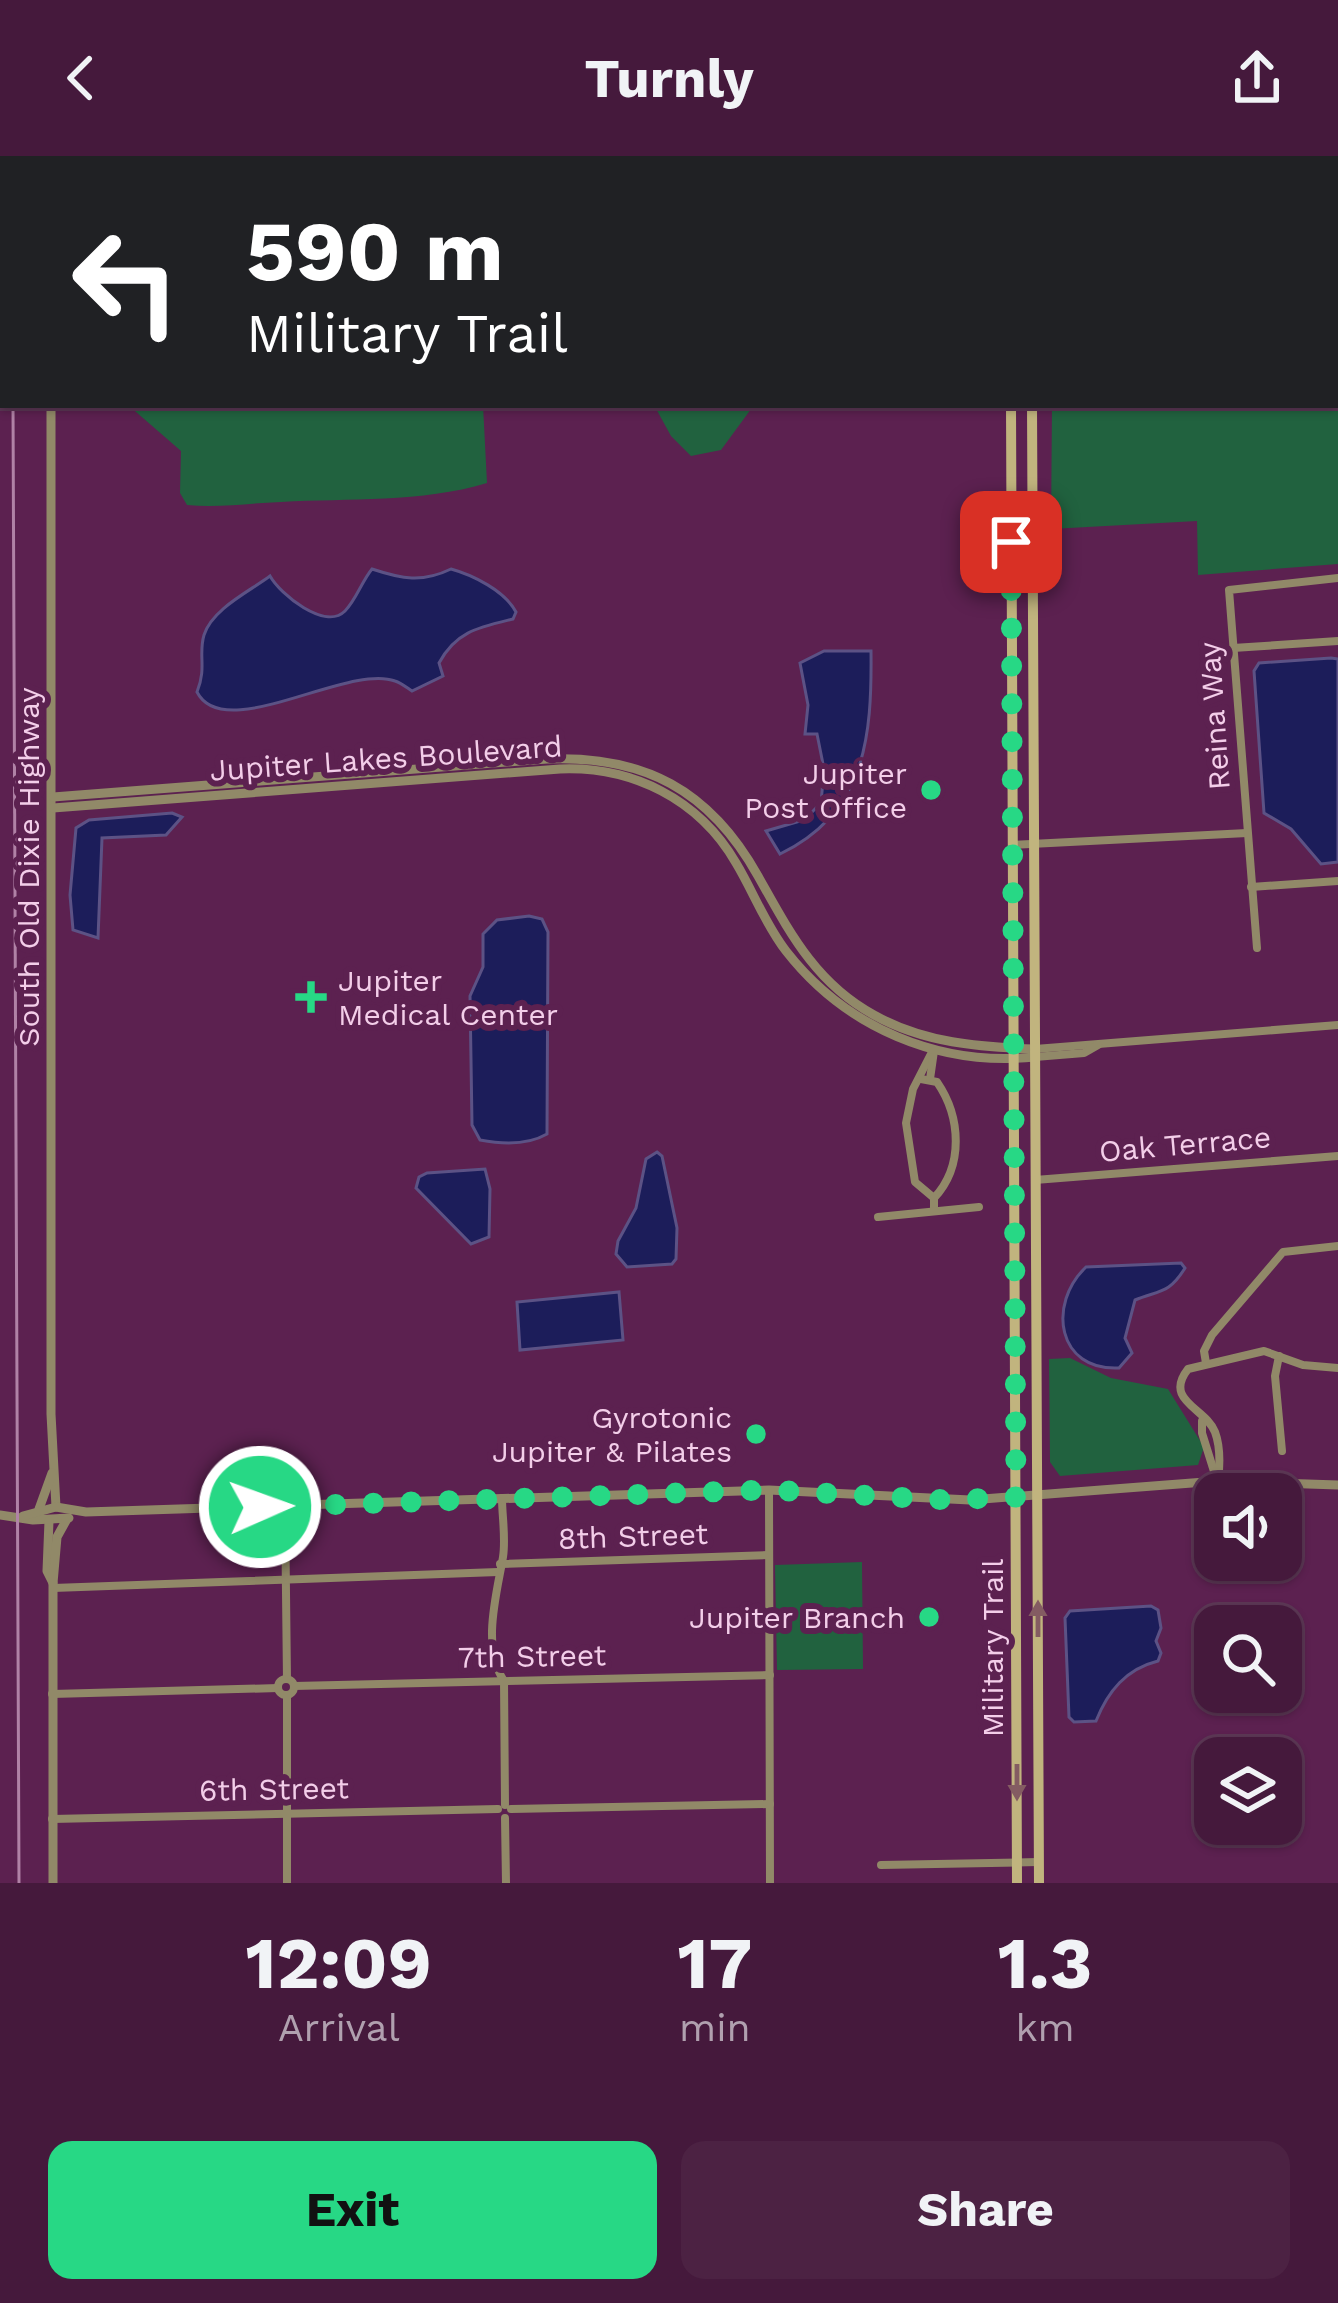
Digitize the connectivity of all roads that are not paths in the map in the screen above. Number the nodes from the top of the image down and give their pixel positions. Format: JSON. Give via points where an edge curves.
{"nodes":[{"id":1,"x":101,"y":156,"type":"edge"},
{"id":2,"x":122,"y":156,"type":"edge"},
{"id":3,"x":51,"y":408,"type":"edge"},
{"id":4,"x":1011,"y":408,"type":"edge"},
{"id":5,"x":1032,"y":408,"type":"edge"},
{"id":6,"x":1338,"y":578,"type":"edge"},
{"id":7,"x":1338,"y":641,"type":"edge"},
{"id":8,"x":1233,"y":648,"type":"junction"},
{"id":9,"x":53,"y":803,"type":"junction"},
{"id":10,"x":1247,"y":833,"type":"junction"},
{"id":11,"x":1034,"y":844,"type":"junction"},
{"id":12,"x":1012,"y":845,"type":"junction"},
{"id":13,"x":1338,"y":880,"type":"edge"},
{"id":14,"x":1252,"y":887,"type":"junction"},
{"id":15,"x":1256,"y":948,"type":"dead end"},
{"id":16,"x":1338,"y":1025,"type":"edge"},
{"id":17,"x":933,"y":1050,"type":"junction"},
{"id":18,"x":1014,"y":1053,"type":"junction"},
{"id":19,"x":1035,"y":1053,"type":"junction"},
{"id":20,"x":926,"y":1079,"type":"junction"},
{"id":21,"x":1338,"y":1156,"type":"edge"},
{"id":22,"x":1035,"y":1180,"type":"junction"},
{"id":23,"x":934,"y":1198,"type":"junction"},
{"id":24,"x":980,"y":1207,"type":"dead end"},
{"id":25,"x":934,"y":1211,"type":"junction"},
{"id":26,"x":878,"y":1216,"type":"dead end"},
{"id":27,"x":1338,"y":1246,"type":"edge"},
{"id":28,"x":1279,"y":1356,"type":"junction"},
{"id":29,"x":1206,"y":1363,"type":"junction"},
{"id":30,"x":1338,"y":1368,"type":"edge"},
{"id":31,"x":1282,"y":1451,"type":"dead end"},
{"id":32,"x":52,"y":1473,"type":"junction"},
{"id":33,"x":1214,"y":1473,"type":"edge"},
{"id":34,"x":1194,"y":1482,"type":"edge"},
{"id":35,"x":1302,"y":1484,"type":"edge"},
{"id":36,"x":1338,"y":1485,"type":"edge"},
{"id":37,"x":769,"y":1490,"type":"junction"},
{"id":38,"x":1038,"y":1492,"type":"junction"},
{"id":39,"x":1016,"y":1497,"type":"junction"},
{"id":40,"x":502,"y":1498,"type":"junction"},
{"id":41,"x":285,"y":1506,"type":"junction"},
{"id":42,"x":56,"y":1508,"type":"junction"},
{"id":43,"x":39,"y":1509,"type":"junction"},
{"id":44,"x":86,"y":1513,"type":"junction"},
{"id":45,"x":0,"y":1515,"type":"edge"},
{"id":46,"x":23,"y":1516,"type":"junction"},
{"id":47,"x":67,"y":1519,"type":"junction"},
{"id":48,"x":49,"y":1521,"type":"junction"},
{"id":49,"x":768,"y":1556,"type":"junction"},
{"id":50,"x":499,"y":1568,"type":"junction"},
{"id":51,"x":286,"y":1581,"type":"junction"},
{"id":52,"x":53,"y":1586,"type":"junction"},
{"id":53,"x":770,"y":1676,"type":"junction"},
{"id":54,"x":504,"y":1681,"type":"junction"},
{"id":55,"x":291,"y":1683,"type":"junction"},
{"id":56,"x":278,"y":1688,"type":"junction"},
{"id":57,"x":52,"y":1694,"type":"junction"},
{"id":58,"x":287,"y":1695,"type":"junction"},
{"id":59,"x":770,"y":1804,"type":"junction"},
{"id":60,"x":505,"y":1810,"type":"junction"},
{"id":61,"x":286,"y":1812,"type":"junction"},
{"id":62,"x":52,"y":1819,"type":"junction"},
{"id":63,"x":1017,"y":1862,"type":"junction"},
{"id":64,"x":1038,"y":1862,"type":"junction"},
{"id":65,"x":881,"y":1865,"type":"dead end"},
{"id":66,"x":53,"y":1883,"type":"edge"},
{"id":67,"x":287,"y":1883,"type":"edge"},
{"id":68,"x":506,"y":1883,"type":"edge"},
{"id":69,"x":770,"y":1883,"type":"edge"},
{"id":70,"x":1017,"y":1883,"type":"edge"},
{"id":71,"x":1039,"y":1883,"type":"edge"}],
"edges":[{"from":1,"to":2,"type":"street"},
{"from":3,"to":9,"type":"street","name":"South Old Dixie Highway"},
{"from":4,"to":12,"type":"main road","name":"Military Trail"},
{"from":5,"to":11,"type":"main road","name":"Military Trail"},
{"from":6,"to":8,"type":"street","name":"Reina Way","via":[[1229,590]]},
{"from":7,"to":8,"type":"street"},
{"from":8,"to":10,"type":"street","name":"Reina Way"},
{"from":9,"to":17,"type":"street","name":"Jupiter Lakes Boulevard","via":[[560,770],[634,777],[669,794],[725,844],[782,947],[822,990],[865,1022]]},
{"from":9,"to":18,"type":"street","name":"Jupiter Lakes Boulevard","via":[[547,759],[637,766],[722,822],[797,948],[872,1014],[910,1031]]},
{"from":9,"to":32,"type":"street","name":"South Old Dixie Highway"},
{"from":10,"to":11,"type":"street"},
{"from":10,"to":14,"type":"street","name":"Reina Way"},
{"from":11,"to":12,"type":"street"},
{"from":11,"to":19,"type":"main road","name":"Military Trail"},
{"from":12,"to":18,"type":"main road","name":"Military Trail"},
{"from":13,"to":14,"type":"street"},
{"from":14,"to":15,"type":"street","name":"Reina Way"},
{"from":16,"to":19,"type":"street"},
{"from":17,"to":18,"type":"street","name":"Jupiter Lakes Boulevard","via":[[991,1060]]},
{"from":17,"to":20,"type":"street"},
{"from":18,"to":19,"type":"street","name":"Jupiter Lakes Boulevard"},
{"from":18,"to":39,"type":"main road","name":"Military Trail"},
{"from":19,"to":22,"type":"main road","name":"Military Trail"},
{"from":20,"to":23,"type":"street","via":[[946,1095],[956,1137],[946,1185]]},
{"from":20,"to":23,"type":"street","via":[[913,1088],[907,1149],[915,1182]]},
{"from":21,"to":22,"type":"street","name":"Oak Terrace"},
{"from":22,"to":38,"type":"main road","name":"Military Trail"},
{"from":23,"to":25,"type":"street"},
{"from":24,"to":25,"type":"street"},
{"from":25,"to":26,"type":"street"},
{"from":27,"to":29,"type":"street","via":[[1283,1252],[1212,1335]]},
{"from":28,"to":29,"type":"street","via":[[1264,1351]]},
{"from":28,"to":30,"type":"street"},
{"from":28,"to":31,"type":"street"},
{"from":29,"to":33,"type":"street","via":[[1179,1382],[1202,1419]]},
{"from":32,"to":42,"type":"street","name":"South Old Dixie Highway"},
{"from":32,"to":43,"type":"street","name":"South Old Dixie Highway"},
{"from":34,"to":38,"type":"street"},
{"from":35,"to":36,"type":"street"},
{"from":37,"to":39,"type":"street"},
{"from":37,"to":40,"type":"street"},
{"from":37,"to":49,"type":"street"},
{"from":38,"to":39,"type":"street"},
{"from":64,"to":38,"type":"main road","name":"Military Trail","one_way":true},
{"from":39,"to":63,"type":"main road","name":"Military Trail","one_way":true},
{"from":40,"to":41,"type":"street"},
{"from":40,"to":50,"type":"street"},
{"from":41,"to":44,"type":"street"},
{"from":41,"to":51,"type":"street"},
{"from":42,"to":43,"type":"street"},
{"from":42,"to":44,"type":"street"},
{"from":43,"to":46,"type":"street"},
{"from":44,"to":47,"type":"street"},
{"from":45,"to":46,"type":"street"},
{"from":46,"to":48,"type":"street"},
{"from":47,"to":48,"type":"street"},
{"from":47,"to":52,"type":"street","via":[[57,1537]]},
{"from":48,"to":52,"type":"street","via":[[46,1571]]},
{"from":49,"to":50,"type":"street","name":"8th Street"},
{"from":49,"to":53,"type":"street"},
{"from":50,"to":51,"type":"street","name":"8th Street"},
{"from":50,"to":54,"type":"street","via":[[495,1656]]},
{"from":51,"to":52,"type":"street","name":"8th Street"},
{"from":51,"to":55,"type":"street"},
{"from":52,"to":57,"type":"street"},
{"from":53,"to":54,"type":"street","name":"7th Street"},
{"from":53,"to":59,"type":"street"},
{"from":54,"to":55,"type":"street","name":"7th Street"},
{"from":54,"to":60,"type":"street"},
{"from":55,"to":56,"type":"street"},
{"from":55,"to":58,"type":"street"},
{"from":56,"to":57,"type":"street"},
{"from":56,"to":58,"type":"street"},
{"from":57,"to":62,"type":"street"},
{"from":58,"to":61,"type":"street"},
{"from":59,"to":60,"type":"street","name":"6th Street"},
{"from":59,"to":69,"type":"street"},
{"from":60,"to":61,"type":"street","name":"6th Street"},
{"from":60,"to":68,"type":"street"},
{"from":61,"to":62,"type":"street","name":"6th Street"},
{"from":61,"to":67,"type":"street"},
{"from":62,"to":66,"type":"street"},
{"from":63,"to":64,"type":"street"},
{"from":63,"to":65,"type":"street"},
{"from":63,"to":70,"type":"main road","name":"Military Trail"},
{"from":64,"to":71,"type":"main road","name":"Military Trail"}]}
